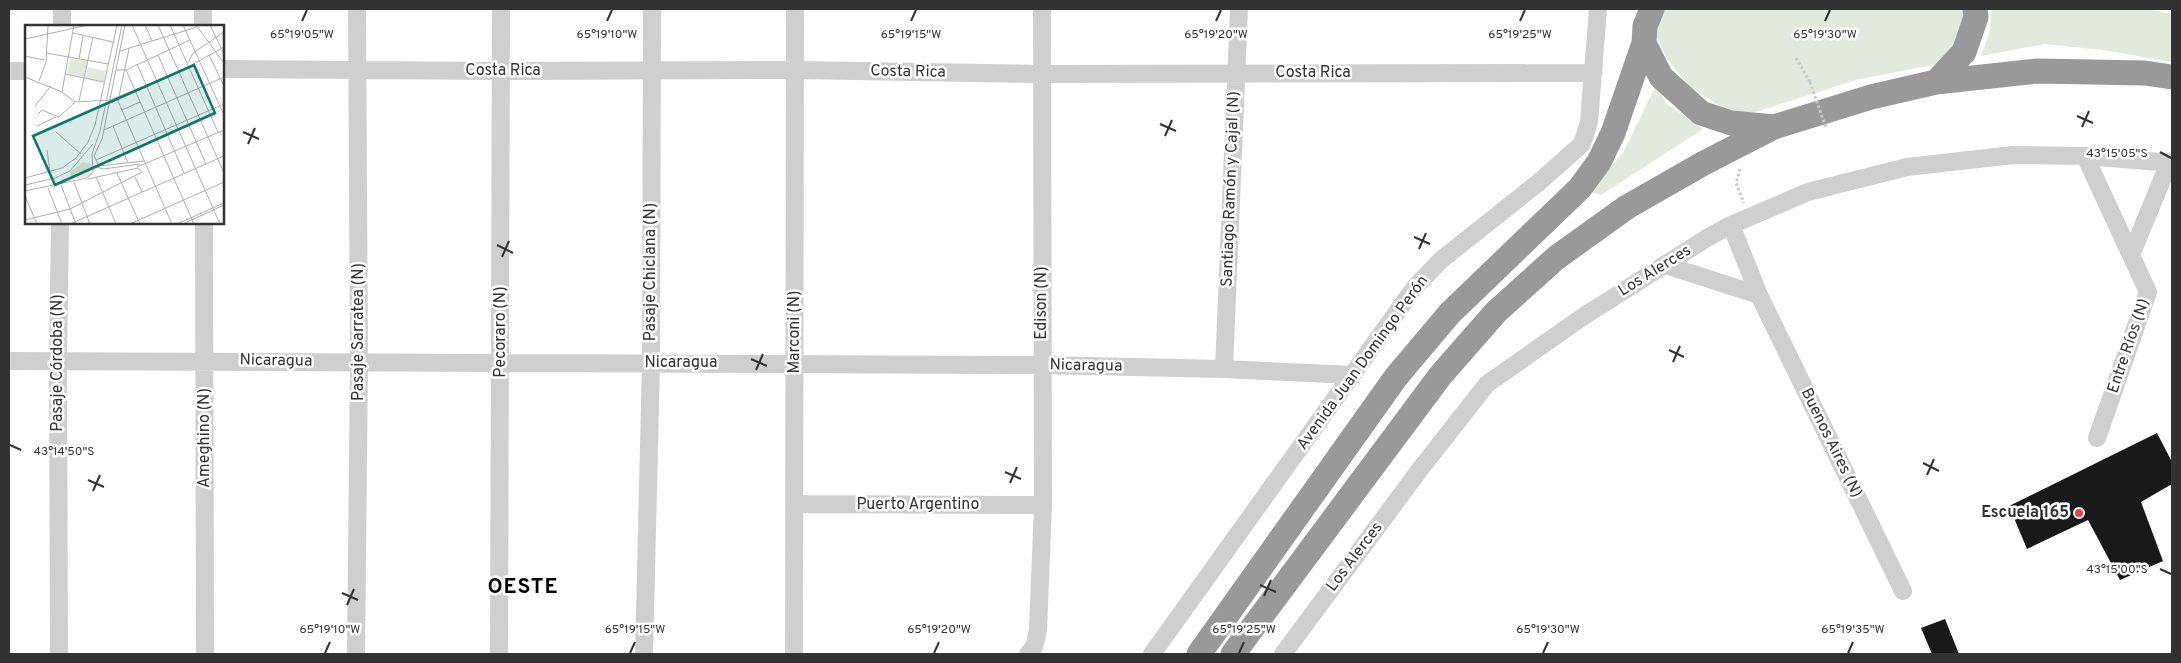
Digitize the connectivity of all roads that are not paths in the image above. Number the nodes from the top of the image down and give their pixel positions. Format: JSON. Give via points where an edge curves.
{"nodes":[{"id":1,"x":62,"y":9,"type":"edge"},
{"id":2,"x":203,"y":9,"type":"edge"},
{"id":3,"x":357,"y":9,"type":"edge"},
{"id":4,"x":501,"y":9,"type":"edge"},
{"id":5,"x":652,"y":9,"type":"edge"},
{"id":6,"x":795,"y":9,"type":"edge"},
{"id":7,"x":1042,"y":9,"type":"edge"},
{"id":8,"x":1239,"y":9,"type":"edge"},
{"id":9,"x":1598,"y":9,"type":"edge"},
{"id":10,"x":1975,"y":9,"type":"edge"},
{"id":11,"x":1644,"y":21,"type":"edge"},
{"id":12,"x":62,"y":25,"type":"edge"},
{"id":13,"x":203,"y":25,"type":"edge"},
{"id":14,"x":358,"y":69,"type":"junction"},
{"id":15,"x":224,"y":70,"type":"edge"},
{"id":16,"x":794,"y":70,"type":"junction"},
{"id":17,"x":9,"y":71,"type":"edge"},
{"id":18,"x":25,"y":71,"type":"edge"},
{"id":19,"x":652,"y":71,"type":"junction"},
{"id":20,"x":501,"y":72,"type":"junction"},
{"id":21,"x":1236,"y":73,"type":"junction"},
{"id":22,"x":1593,"y":73,"type":"junction"},
{"id":23,"x":1041,"y":74,"type":"junction"},
{"id":24,"x":2172,"y":78,"type":"edge"},
{"id":25,"x":1936,"y":82,"type":"junction"},
{"id":26,"x":1774,"y":128,"type":"junction"},
{"id":27,"x":2086,"y":156,"type":"junction"},
{"id":28,"x":2171,"y":163,"type":"edge"},
{"id":29,"x":60,"y":224,"type":"edge"},
{"id":30,"x":204,"y":224,"type":"edge"},
{"id":31,"x":1731,"y":225,"type":"junction"},
{"id":32,"x":2131,"y":255,"type":"junction"},
{"id":33,"x":1665,"y":265,"type":"junction"},
{"id":34,"x":1759,"y":295,"type":"junction"},
{"id":35,"x":205,"y":360,"type":"junction"},
{"id":36,"x":9,"y":361,"type":"edge"},
{"id":37,"x":58,"y":361,"type":"junction"},
{"id":38,"x":359,"y":362,"type":"junction"},
{"id":39,"x":501,"y":362,"type":"junction"},
{"id":40,"x":651,"y":363,"type":"junction"},
{"id":41,"x":796,"y":364,"type":"junction"},
{"id":42,"x":1042,"y":365,"type":"junction"},
{"id":43,"x":1224,"y":369,"type":"junction"},
{"id":44,"x":1352,"y":375,"type":"junction"},
{"id":45,"x":2097,"y":438,"type":"dead end"},
{"id":46,"x":794,"y":504,"type":"junction"},
{"id":47,"x":1043,"y":506,"type":"junction"},
{"id":48,"x":1903,"y":591,"type":"dead end"},
{"id":49,"x":59,"y":654,"type":"edge"},
{"id":50,"x":206,"y":654,"type":"edge"},
{"id":51,"x":356,"y":654,"type":"edge"},
{"id":52,"x":499,"y":654,"type":"edge"},
{"id":53,"x":644,"y":654,"type":"edge"},
{"id":54,"x":794,"y":654,"type":"edge"},
{"id":55,"x":1028,"y":654,"type":"edge"},
{"id":56,"x":1152,"y":654,"type":"edge"},
{"id":57,"x":1199,"y":654,"type":"edge"},
{"id":58,"x":1233,"y":654,"type":"edge"},
{"id":59,"x":1283,"y":654,"type":"edge"}],
"edges":[{"from":1,"to":12,"type":"street"},
{"from":2,"to":13,"type":"street"},
{"from":3,"to":14,"type":"street","name":"Pasaje Sarratea (N)"},
{"from":4,"to":20,"type":"street","name":"Pecoraro (N)"},
{"from":5,"to":19,"type":"street","name":"Pasaje Chiclana (N)"},
{"from":6,"to":16,"type":"street","name":"Marconi (N)"},
{"from":7,"to":23,"type":"street","name":"Edison (N)"},
{"from":8,"to":21,"type":"street","name":"Santiago Ramón y Cajal (N)"},
{"from":9,"to":22,"type":"street","name":"Avenida Juan Domingo Perón"},
{"from":10,"to":25,"type":"highway","via":[[1976,17],[1964,52]]},
{"from":11,"to":26,"type":"highway","via":[[1661,77],[1701,113],[1731,123]]},
{"from":11,"to":57,"type":"highway","via":[[1613,133],[1599,162],[1580,188],[1450,313],[1396,377]]},
{"from":14,"to":15,"type":"street","name":"Costa Rica"},
{"from":14,"to":20,"type":"street","name":"Costa Rica"},
{"from":14,"to":38,"type":"street","name":"Pasaje Sarratea (N)"},
{"from":16,"to":19,"type":"street","name":"Costa Rica"},
{"from":16,"to":23,"type":"street","name":"Costa Rica"},
{"from":16,"to":41,"type":"street","name":"Marconi (N)"},
{"from":17,"to":18,"type":"street"},
{"from":19,"to":20,"type":"street","name":"Costa Rica"},
{"from":19,"to":40,"type":"street","name":"Pasaje Chiclana (N)"},
{"from":20,"to":39,"type":"street","name":"Pecoraro (N)"},
{"from":21,"to":22,"type":"street","name":"Costa Rica"},
{"from":21,"to":23,"type":"street","name":"Costa Rica"},
{"from":21,"to":43,"type":"street","name":"Santiago Ramón y Cajal (N)"},
{"from":22,"to":44,"type":"street","name":"Avenida Juan Domingo Perón","via":[[1589,122],[1582,144],[1441,260],[1415,287]]},
{"from":23,"to":42,"type":"street","name":"Edison (N)"},
{"from":24,"to":25,"type":"highway","via":[[2145,73],[2037,71]]},
{"from":25,"to":26,"type":"highway","via":[[1872,97]]},
{"from":26,"to":58,"type":"highway","via":[[1627,207],[1556,258],[1496,312],[1440,376]]},
{"from":27,"to":28,"type":"street","name":"Los Alerces"},
{"from":27,"to":31,"type":"street","name":"Los Alerces","via":[[2013,155],[1907,167],[1808,192]]},
{"from":27,"to":32,"type":"street","name":"Entre Ríos (N)"},
{"from":28,"to":32,"type":"street"},
{"from":29,"to":37,"type":"street","name":"Pasaje Córdoba (N)"},
{"from":30,"to":35,"type":"street","name":"Ameghino (N)"},
{"from":31,"to":33,"type":"street","name":"Los Alerces"},
{"from":31,"to":34,"type":"street","name":"Buenos Aires (N)"},
{"from":32,"to":45,"type":"street","name":"Entre Ríos (N)","via":[[2148,292]]},
{"from":33,"to":34,"type":"street"},
{"from":33,"to":59,"type":"street","name":"Los Alerces","via":[[1584,316],[1488,384]]},
{"from":34,"to":48,"type":"street","name":"Buenos Aires (N)"},
{"from":35,"to":37,"type":"street","name":"Nicaragua"},
{"from":35,"to":38,"type":"street","name":"Nicaragua"},
{"from":35,"to":50,"type":"street","name":"Ameghino (N)"},
{"from":36,"to":37,"type":"street","name":"Nicaragua"},
{"from":37,"to":49,"type":"street","name":"Pasaje Córdoba (N)"},
{"from":38,"to":39,"type":"street","name":"Nicaragua"},
{"from":38,"to":51,"type":"street","name":"Pasaje Sarratea (N)"},
{"from":39,"to":40,"type":"street","name":"Nicaragua"},
{"from":39,"to":52,"type":"street","name":"Pecoraro (N)"},
{"from":40,"to":41,"type":"street","name":"Nicaragua"},
{"from":40,"to":53,"type":"street","name":"Pasaje Chiclana (N)"},
{"from":41,"to":42,"type":"street","name":"Nicaragua"},
{"from":41,"to":46,"type":"street","name":"Marconi (N)"},
{"from":42,"to":43,"type":"street","name":"Nicaragua"},
{"from":42,"to":47,"type":"street","name":"Edison (N)"},
{"from":43,"to":44,"type":"street","name":"Nicaragua"},
{"from":44,"to":56,"type":"street","name":"Avenida Juan Domingo Perón"},
{"from":46,"to":47,"type":"street","name":"Puerto Argentino"},
{"from":46,"to":54,"type":"street","name":"Marconi (N)"},
{"from":47,"to":55,"type":"street","name":"Edison (N)","via":[[1038,630],[1034,647]]}]}
